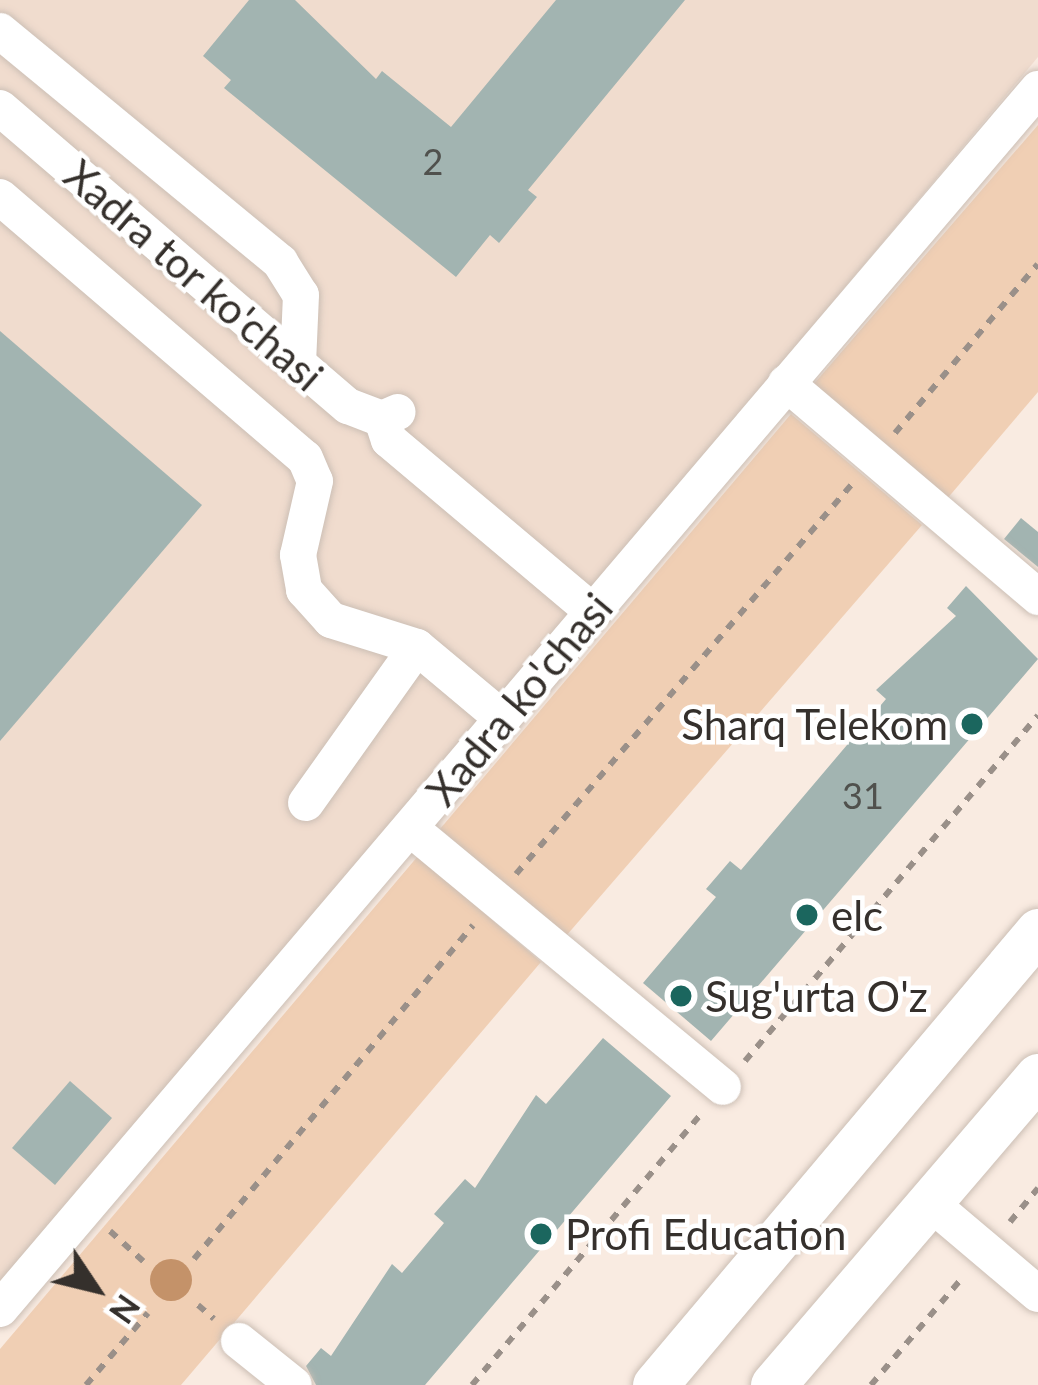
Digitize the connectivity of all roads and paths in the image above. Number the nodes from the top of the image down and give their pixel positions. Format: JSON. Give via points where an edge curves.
{"nodes":[{"id":1,"x":0,"y":32,"type":"edge"},
{"id":2,"x":1038,"y":88,"type":"edge"},
{"id":3,"x":0,"y":108,"type":"edge"},
{"id":4,"x":0,"y":197,"type":"edge"},
{"id":5,"x":1038,"y":264,"type":"edge"},
{"id":6,"x":298,"y":365,"type":"junction"},
{"id":7,"x":786,"y":383,"type":"junction"},
{"id":8,"x":874,"y":458,"type":"junction"},
{"id":9,"x":1038,"y":597,"type":"edge"},
{"id":10,"x":593,"y":612,"type":"junction"},
{"id":11,"x":417,"y":647,"type":"junction"},
{"id":12,"x":1038,"y":715,"type":"edge"},
{"id":13,"x":503,"y":719,"type":"junction"},
{"id":14,"x":305,"y":803,"type":"dead end"},
{"id":15,"x":410,"y":828,"type":"junction"},
{"id":16,"x":494,"y":899,"type":"junction"},
{"id":17,"x":1038,"y":932,"type":"edge"},
{"id":18,"x":1038,"y":1076,"type":"edge"},
{"id":19,"x":723,"y":1087,"type":"junction"},
{"id":20,"x":1038,"y":1187,"type":"edge"},
{"id":21,"x":928,"y":1202,"type":"junction"},
{"id":22,"x":985,"y":1251,"type":"junction"},
{"id":23,"x":194,"y":1258,"type":"dead end"},
{"id":24,"x":1038,"y":1294,"type":"edge"},
{"id":25,"x":0,"y":1309,"type":"edge"},
{"id":26,"x":148,"y":1312,"type":"dead end"},
{"id":27,"x":239,"y":1341,"type":"dead end"},
{"id":28,"x":86,"y":1385,"type":"edge"},
{"id":29,"x":294,"y":1385,"type":"edge"},
{"id":30,"x":472,"y":1385,"type":"edge"},
{"id":31,"x":655,"y":1385,"type":"edge"},
{"id":32,"x":773,"y":1385,"type":"edge"},
{"id":33,"x":871,"y":1385,"type":"edge"}],
"edges":[{"from":1,"to":6,"type":"street","via":[[280,262],[301,295]]},
{"from":2,"to":7,"type":"street","name":"Xadra ko'chasi"},
{"from":3,"to":6,"type":"street","name":"Xadra tor ko'chasi"},
{"from":4,"to":11,"type":"street","via":[[305,458],[315,481],[298,555],[304,590],[332,620]]},
{"from":5,"to":8,"type":"path"},
{"from":6,"to":10,"type":"street","name":"Xadra tor ko'chasi","via":[[390,416],[389,440]]},
{"from":7,"to":8,"type":"street"},
{"from":7,"to":10,"type":"street","name":"Xadra ko'chasi"},
{"from":8,"to":9,"type":"street"},
{"from":8,"to":16,"type":"path"},
{"from":10,"to":13,"type":"street","name":"Xadra ko'chasi"},
{"from":11,"to":13,"type":"street"},
{"from":11,"to":14,"type":"street"},
{"from":12,"to":19,"type":"path"},
{"from":13,"to":15,"type":"street","name":"Xadra ko'chasi"},
{"from":15,"to":16,"type":"street"},
{"from":15,"to":25,"type":"street","name":"Xadra ko'chasi"},
{"from":16,"to":19,"type":"street"},
{"from":16,"to":23,"type":"path"},
{"from":17,"to":31,"type":"main road"},
{"from":18,"to":21,"type":"main road"},
{"from":19,"to":30,"type":"path"},
{"from":20,"to":22,"type":"path"},
{"from":21,"to":22,"type":"street"},
{"from":21,"to":32,"type":"main road"},
{"from":22,"to":24,"type":"street"},
{"from":22,"to":33,"type":"path"},
{"from":26,"to":28,"type":"path"},
{"from":27,"to":29,"type":"street"}]}
